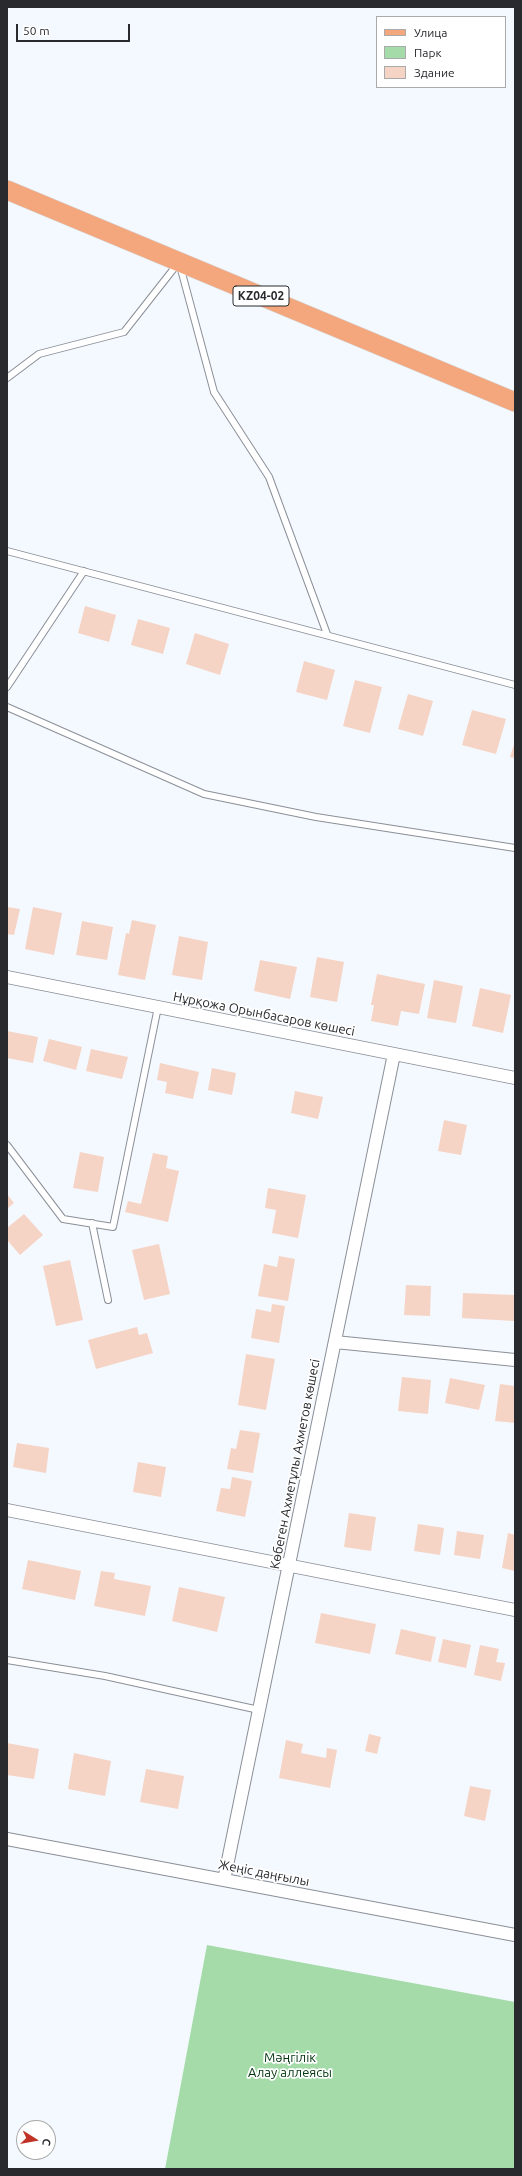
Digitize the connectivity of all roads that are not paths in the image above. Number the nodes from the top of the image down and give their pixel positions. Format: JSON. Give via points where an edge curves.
{"nodes":[{"id":1,"x":7,"y":190,"type":"edge"},
{"id":2,"x":179,"y":262,"type":"junction"},
{"id":3,"x":7,"y":378,"type":"edge"},
{"id":4,"x":515,"y":402,"type":"edge"},
{"id":5,"x":7,"y":551,"type":"edge"},
{"id":6,"x":84,"y":571,"type":"junction"},
{"id":7,"x":327,"y":634,"type":"junction"},
{"id":8,"x":515,"y":685,"type":"edge"},
{"id":9,"x":7,"y":687,"type":"edge"},
{"id":10,"x":7,"y":707,"type":"edge"},
{"id":11,"x":515,"y":848,"type":"edge"},
{"id":12,"x":7,"y":977,"type":"edge"},
{"id":13,"x":158,"y":1007,"type":"junction"},
{"id":14,"x":394,"y":1054,"type":"junction"},
{"id":15,"x":515,"y":1078,"type":"edge"},
{"id":16,"x":7,"y":1145,"type":"edge"},
{"id":17,"x":92,"y":1223,"type":"junction"},
{"id":18,"x":108,"y":1300,"type":"dead end"},
{"id":19,"x":335,"y":1342,"type":"junction"},
{"id":20,"x":515,"y":1360,"type":"edge"},
{"id":21,"x":7,"y":1510,"type":"edge"},
{"id":22,"x":289,"y":1566,"type":"junction"},
{"id":23,"x":515,"y":1610,"type":"edge"},
{"id":24,"x":7,"y":1660,"type":"edge"},
{"id":25,"x":259,"y":1710,"type":"junction"},
{"id":26,"x":7,"y":1840,"type":"edge"},
{"id":27,"x":224,"y":1880,"type":"junction"},
{"id":28,"x":515,"y":1935,"type":"edge"}],
"edges":[{"from":1,"to":2,"type":"main road","number":"KZ04-02"},
{"from":2,"to":3,"type":"lane","via":[[124,332],[39,354]]},
{"from":2,"to":4,"type":"main road","number":"KZ04-02"},
{"from":2,"to":7,"type":"lane","via":[[214,392],[269,476]]},
{"from":5,"to":6,"type":"lane"},
{"from":6,"to":7,"type":"lane"},
{"from":6,"to":9,"type":"lane"},
{"from":7,"to":8,"type":"lane"},
{"from":10,"to":11,"type":"lane","via":[[204,794],[316,817]]},
{"from":12,"to":13,"type":"street","name":"Нұрқожа Орынбасаров көшесі"},
{"from":13,"to":14,"type":"street","name":"Нұрқожа Орынбасаров көшесі"},
{"from":13,"to":17,"type":"lane","via":[[113,1227]]},
{"from":14,"to":15,"type":"street","name":"Нұрқожа Орынбасаров көшесі"},
{"from":14,"to":19,"type":"street","name":"Көбеген Ахметұлы Ахметов көшесі"},
{"from":16,"to":17,"type":"lane","via":[[63,1219]]},
{"from":17,"to":18,"type":"lane"},
{"from":19,"to":20,"type":"street"},
{"from":19,"to":22,"type":"street","name":"Көбеген Ахметұлы Ахметов көшесі"},
{"from":21,"to":22,"type":"street"},
{"from":22,"to":23,"type":"street"},
{"from":22,"to":25,"type":"street","name":"Көбеген Ахметұлы Ахметов көшесі"},
{"from":24,"to":25,"type":"lane","via":[[105,1676]]},
{"from":25,"to":27,"type":"street","name":"Көбеген Ахметұлы Ахметов көшесі"},
{"from":26,"to":27,"type":"street","name":"Жеңіс даңғылы"},
{"from":27,"to":28,"type":"street","name":"Жеңіс даңғылы"}]}
